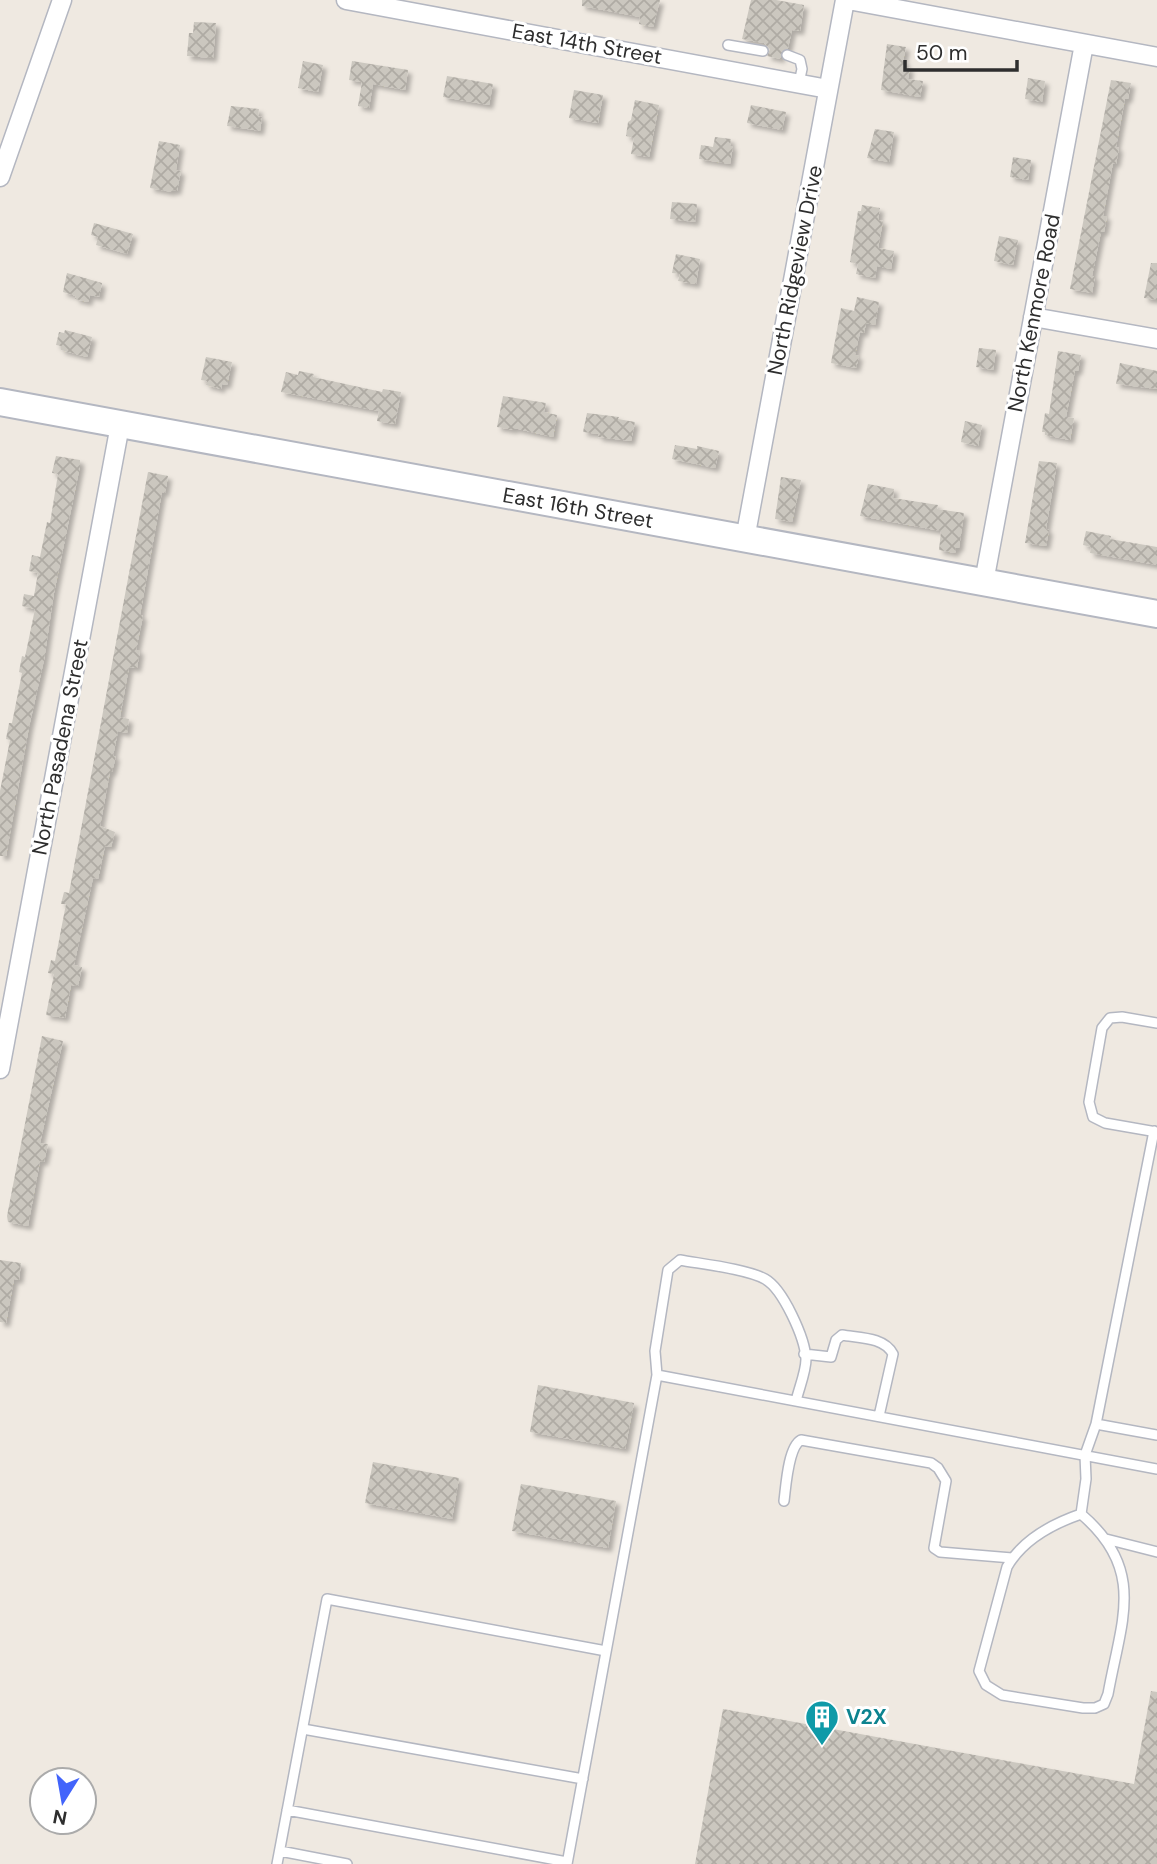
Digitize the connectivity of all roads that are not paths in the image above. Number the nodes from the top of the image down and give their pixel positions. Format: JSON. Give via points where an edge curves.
{"nodes":[{"id":1,"x":62,"y":0,"type":"edge"},
{"id":2,"x":346,"y":0,"type":"edge"},
{"id":3,"x":846,"y":0,"type":"edge"},
{"id":4,"x":1084,"y":44,"type":"junction"},
{"id":5,"x":728,"y":45,"type":"dead end"},
{"id":6,"x":763,"y":51,"type":"dead end"},
{"id":7,"x":787,"y":55,"type":"dead end"},
{"id":8,"x":1157,"y":57,"type":"edge"},
{"id":9,"x":800,"y":83,"type":"junction"},
{"id":10,"x":828,"y":89,"type":"junction"},
{"id":11,"x":0,"y":177,"type":"edge"},
{"id":12,"x":1033,"y":317,"type":"junction"},
{"id":13,"x":1157,"y":339,"type":"edge"},
{"id":14,"x":0,"y":402,"type":"edge"},
{"id":15,"x":120,"y":425,"type":"junction"},
{"id":16,"x":744,"y":539,"type":"junction"},
{"id":17,"x":984,"y":582,"type":"junction"},
{"id":18,"x":1157,"y":614,"type":"edge"},
{"id":19,"x":1157,"y":1023,"type":"edge"},
{"id":20,"x":0,"y":1069,"type":"edge"},
{"id":21,"x":1156,"y":1132,"type":"edge"},
{"id":22,"x":804,"y":1354,"type":"junction"},
{"id":23,"x":657,"y":1375,"type":"junction"},
{"id":24,"x":796,"y":1401,"type":"junction"},
{"id":25,"x":879,"y":1416,"type":"junction"},
{"id":26,"x":1096,"y":1424,"type":"junction"},
{"id":27,"x":1157,"y":1435,"type":"edge"},
{"id":28,"x":1085,"y":1455,"type":"junction"},
{"id":29,"x":1157,"y":1469,"type":"edge"},
{"id":30,"x":784,"y":1501,"type":"dead end"},
{"id":31,"x":1082,"y":1514,"type":"junction"},
{"id":32,"x":1106,"y":1539,"type":"junction"},
{"id":33,"x":1157,"y":1552,"type":"edge"},
{"id":34,"x":1012,"y":1558,"type":"junction"},
{"id":35,"x":606,"y":1651,"type":"junction"},
{"id":36,"x":303,"y":1729,"type":"junction"},
{"id":37,"x":583,"y":1779,"type":"junction"},
{"id":38,"x":288,"y":1810,"type":"junction"},
{"id":39,"x":280,"y":1851,"type":"junction"},
{"id":40,"x":567,"y":1863,"type":"edge"},
{"id":41,"x":277,"y":1864,"type":"edge"},
{"id":42,"x":347,"y":1864,"type":"edge"}],
"edges":[{"from":1,"to":11,"type":"street"},
{"from":2,"to":9,"type":"street","name":"East 14th Street"},
{"from":3,"to":4,"type":"street"},
{"from":3,"to":10,"type":"street","name":"North Ridgeview Drive"},
{"from":4,"to":8,"type":"street"},
{"from":4,"to":12,"type":"street","name":"North Kenmore Road"},
{"from":5,"to":6,"type":"lane"},
{"from":7,"to":9,"type":"lane","via":[[800,60]]},
{"from":9,"to":10,"type":"street","name":"East 14th Street"},
{"from":10,"to":16,"type":"street","name":"North Ridgeview Drive"},
{"from":12,"to":13,"type":"street"},
{"from":12,"to":17,"type":"street","name":"North Kenmore Road"},
{"from":14,"to":15,"type":"street","name":"East 16th Street"},
{"from":15,"to":16,"type":"street","name":"East 16th Street"},
{"from":15,"to":20,"type":"street","name":"North Pasadena Street"},
{"from":16,"to":17,"type":"street","name":"East 16th Street"},
{"from":17,"to":18,"type":"street","name":"East 16th Street"},
{"from":19,"to":21,"type":"lane","via":[[1110,1018],[1102,1028],[1089,1101],[1093,1117],[1105,1123]]},
{"from":21,"to":26,"type":"lane"},
{"from":22,"to":23,"type":"lane","via":[[795,1321],[775,1287],[764,1278],[680,1260],[668,1270],[655,1351]]},
{"from":22,"to":24,"type":"lane"},
{"from":22,"to":25,"type":"lane","via":[[831,1357],[842,1335],[889,1347],[893,1354]]},
{"from":23,"to":24,"type":"lane"},
{"from":23,"to":35,"type":"lane"},
{"from":24,"to":25,"type":"lane"},
{"from":25,"to":28,"type":"lane"},
{"from":26,"to":27,"type":"lane"},
{"from":26,"to":28,"type":"lane"},
{"from":28,"to":29,"type":"lane"},
{"from":28,"to":31,"type":"lane"},
{"from":30,"to":34,"type":"lane","via":[[792,1452],[800,1440],[931,1463],[946,1480],[934,1548]]},
{"from":31,"to":32,"type":"lane"},
{"from":31,"to":34,"type":"lane","via":[[1038,1534]]},
{"from":32,"to":33,"type":"lane"},
{"from":32,"to":34,"type":"lane","via":[[1121,1568],[1125,1597],[1108,1694],[1104,1704],[1095,1708],[1002,1695],[986,1685],[979,1671]]},
{"from":35,"to":36,"type":"lane","via":[[327,1599]]},
{"from":35,"to":37,"type":"lane"},
{"from":36,"to":37,"type":"lane"},
{"from":36,"to":38,"type":"lane"},
{"from":37,"to":40,"type":"lane"},
{"from":38,"to":39,"type":"lane"},
{"from":38,"to":40,"type":"lane"},
{"from":39,"to":41,"type":"lane"},
{"from":39,"to":42,"type":"lane"}]}
